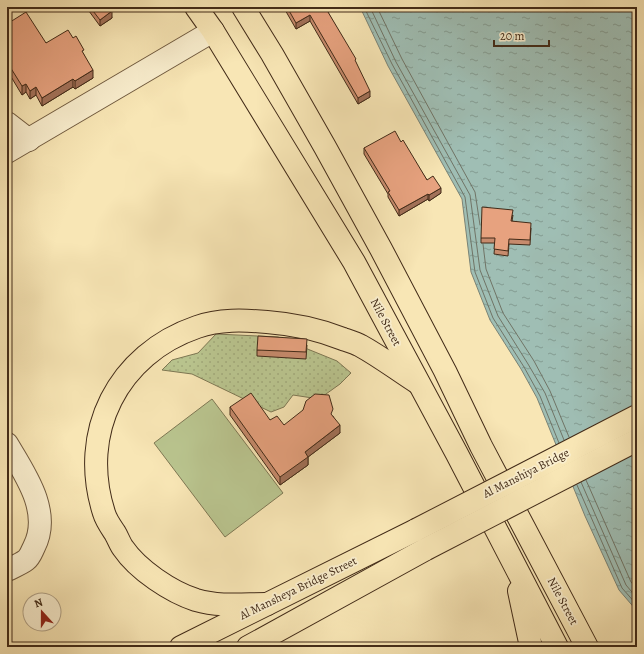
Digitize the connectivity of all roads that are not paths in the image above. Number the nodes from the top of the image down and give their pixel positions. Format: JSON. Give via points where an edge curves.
{"nodes":[{"id":1,"x":196,"y":7,"type":"edge"},
{"id":2,"x":243,"y":7,"type":"edge"},
{"id":3,"x":213,"y":31,"type":"junction"},
{"id":4,"x":7,"y":123,"type":"edge"},
{"id":5,"x":29,"y":140,"type":"junction"},
{"id":6,"x":7,"y":152,"type":"edge"},
{"id":7,"x":419,"y":384,"type":"junction"},
{"id":8,"x":637,"y":416,"type":"edge"},
{"id":9,"x":637,"y":440,"type":"edge"},
{"id":10,"x":7,"y":444,"type":"edge"},
{"id":11,"x":421,"y":539,"type":"junction"},
{"id":12,"x":514,"y":564,"type":"junction"},
{"id":13,"x":7,"y":570,"type":"edge"},
{"id":14,"x":267,"y":604,"type":"junction"},
{"id":15,"x":255,"y":645,"type":"edge"},
{"id":16,"x":181,"y":647,"type":"edge"},
{"id":17,"x":531,"y":647,"type":"edge"},
{"id":18,"x":558,"y":647,"type":"edge"},
{"id":19,"x":587,"y":647,"type":"edge"}],
"edges":[{"from":1,"to":3,"type":"main road","name":"Nile Street"},
{"from":2,"to":19,"type":"main road","name":"Nile Street","via":[[326,147],[381,249]]},
{"from":3,"to":5,"type":"street"},
{"from":3,"to":7,"type":"main road","name":"Nile Street","via":[[354,262]]},
{"from":4,"to":5,"type":"street"},
{"from":5,"to":6,"type":"street"},
{"from":7,"to":12,"type":"main road","name":"Nile Street"},
{"from":7,"to":14,"type":"main road","via":[[361,346],[321,331],[248,320],[198,326],[171,337],[142,358],[119,384],[104,413],[96,448],[96,482],[104,514],[124,549],[149,575],[197,600],[222,605]]},
{"from":8,"to":11,"type":"main road","name":"Al Manshiya Bridge","bridge":true},
{"from":9,"to":11,"type":"main road","name":"Al Manshiya Bridge","bridge":true},
{"from":10,"to":13,"type":"street","via":[[38,503],[40,524],[38,539],[28,559]]},
{"from":11,"to":14,"type":"main road","name":"Al Mansheya Bridge Street"},
{"from":11,"to":15,"type":"main road","name":"Al Mansheya Bridge Street"},
{"from":12,"to":17,"type":"main road"},
{"from":12,"to":18,"type":"main road","name":"Nile Street"},
{"from":14,"to":16,"type":"main road","name":"Al Mansheya Bridge Street"}]}
